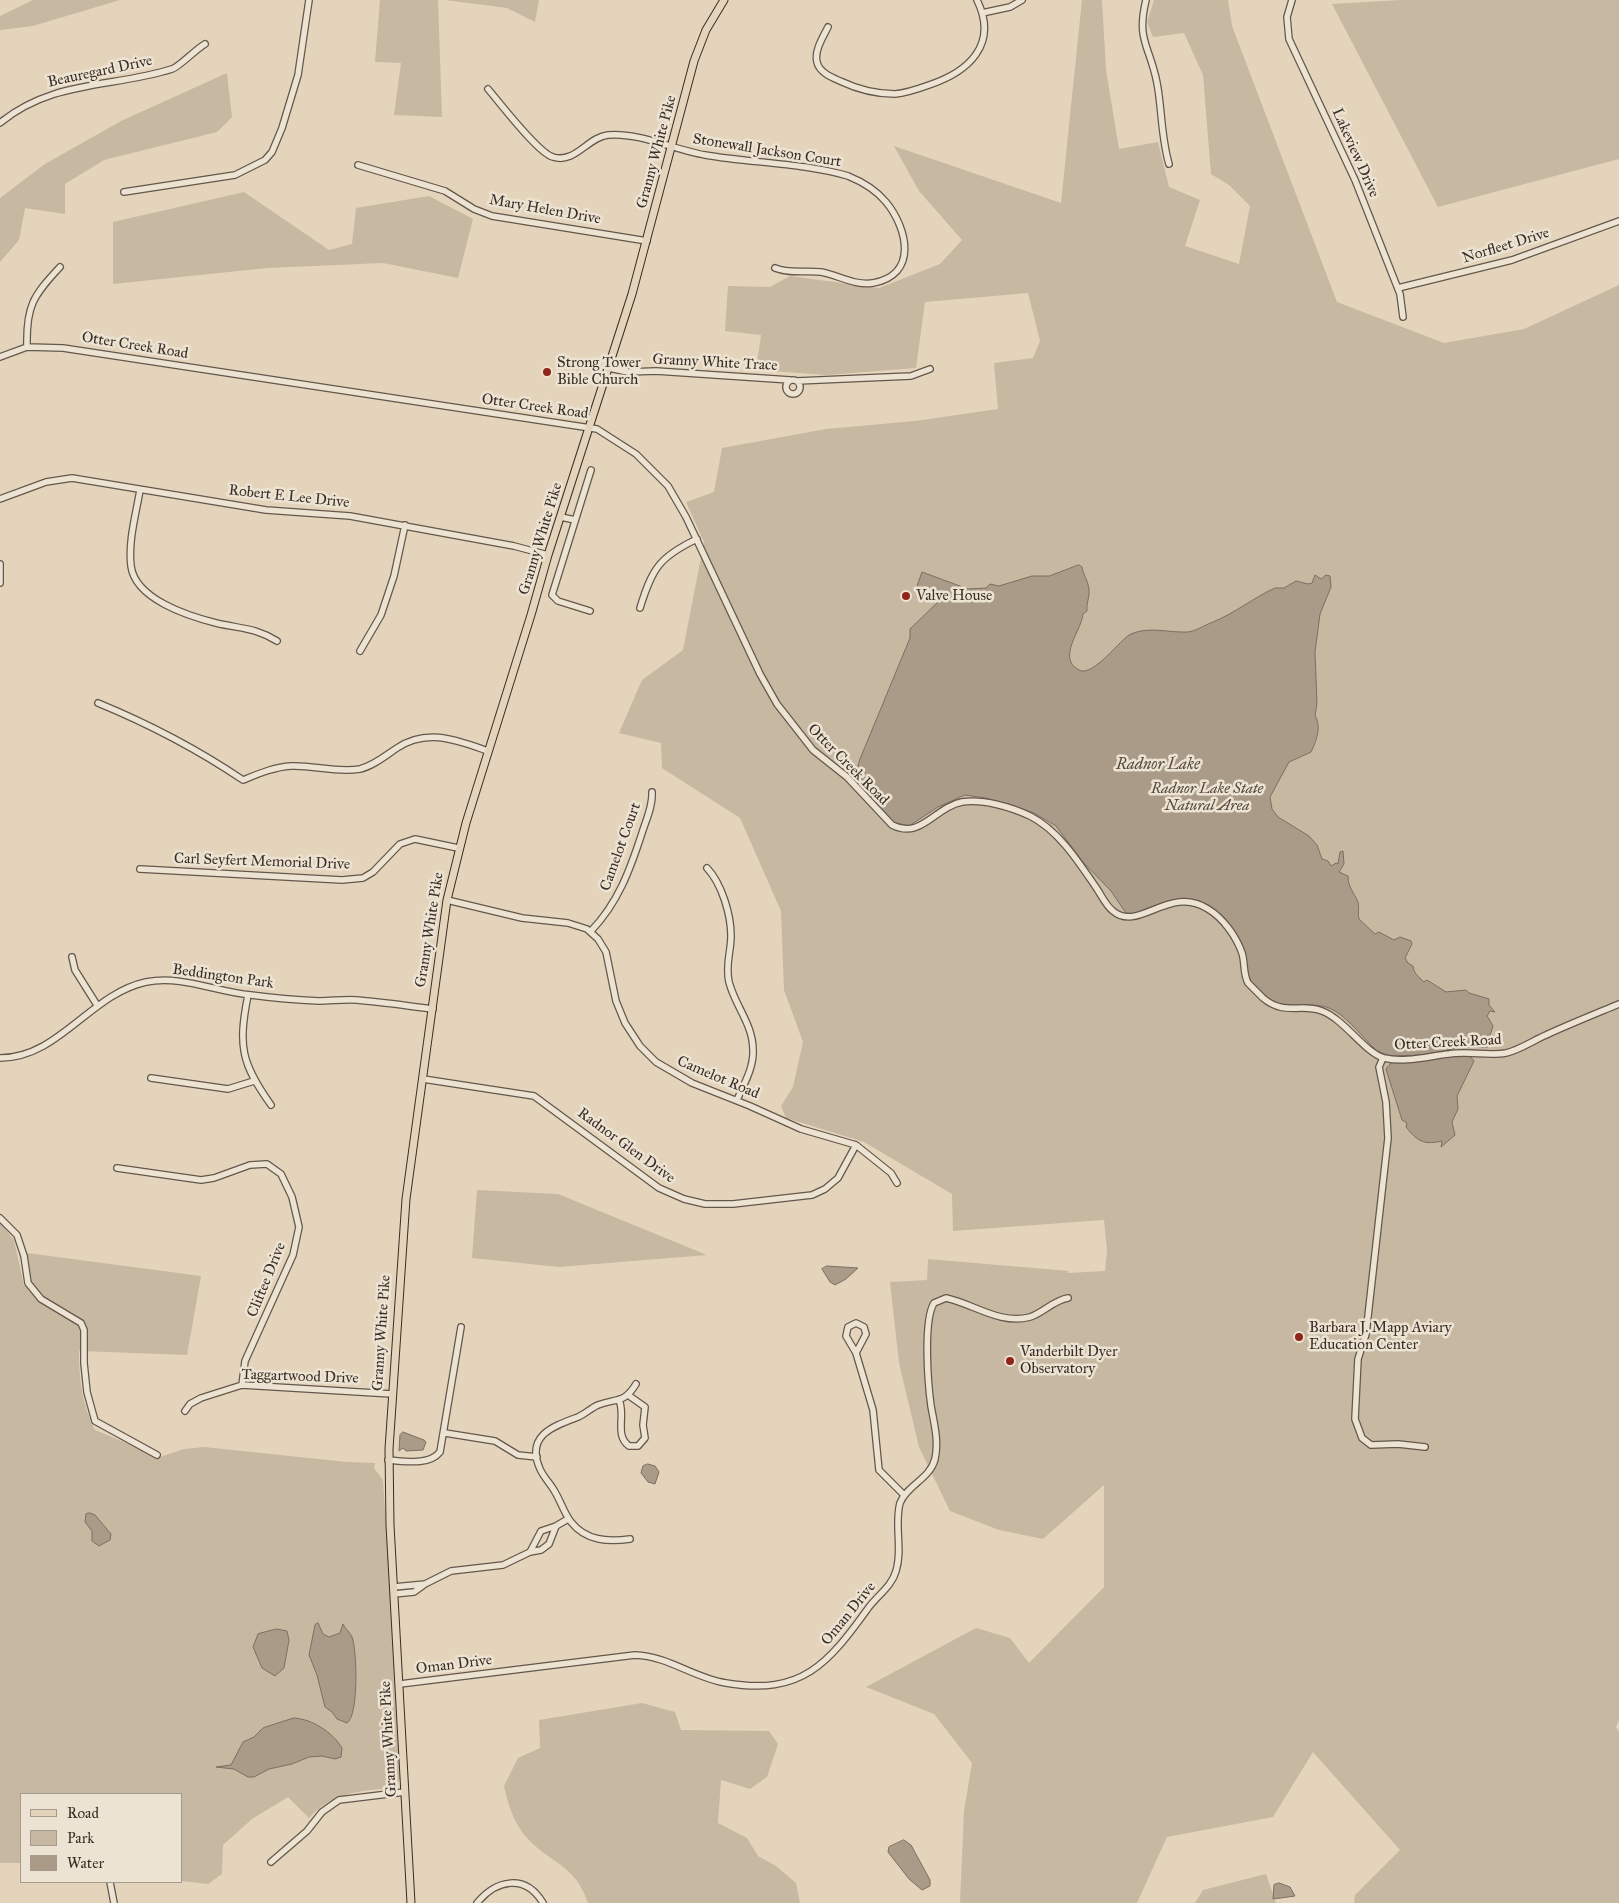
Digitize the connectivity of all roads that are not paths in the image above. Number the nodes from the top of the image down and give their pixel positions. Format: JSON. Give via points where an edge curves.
{"nodes":[{"id":1,"x":309,"y":0,"type":"edge"},
{"id":2,"x":724,"y":0,"type":"edge"},
{"id":3,"x":977,"y":0,"type":"edge"},
{"id":4,"x":1022,"y":0,"type":"edge"},
{"id":5,"x":1146,"y":0,"type":"edge"},
{"id":6,"x":1292,"y":0,"type":"edge"},
{"id":7,"x":982,"y":13,"type":"junction"},
{"id":8,"x":828,"y":26,"type":"dead end"},
{"id":9,"x":205,"y":44,"type":"dead end"},
{"id":10,"x":488,"y":89,"type":"dead end"},
{"id":11,"x":0,"y":124,"type":"edge"},
{"id":12,"x":672,"y":148,"type":"junction"},
{"id":13,"x":1170,"y":164,"type":"dead end"},
{"id":14,"x":358,"y":165,"type":"dead end"},
{"id":15,"x":124,"y":192,"type":"dead end"},
{"id":16,"x":1619,"y":221,"type":"edge"},
{"id":17,"x":647,"y":241,"type":"junction"},
{"id":18,"x":60,"y":266,"type":"dead end"},
{"id":19,"x":775,"y":268,"type":"dead end"},
{"id":20,"x":1398,"y":288,"type":"junction"},
{"id":21,"x":1403,"y":317,"type":"dead end"},
{"id":22,"x":27,"y":347,"type":"junction"},
{"id":23,"x":0,"y":357,"type":"edge"},
{"id":24,"x":609,"y":368,"type":"junction"},
{"id":25,"x":930,"y":370,"type":"dead end"},
{"id":26,"x":790,"y":380,"type":"junction"},
{"id":27,"x":797,"y":381,"type":"junction"},
{"id":28,"x":590,"y":428,"type":"junction"},
{"id":29,"x":591,"y":470,"type":"dead end"},
{"id":30,"x":140,"y":490,"type":"junction"},
{"id":31,"x":0,"y":499,"type":"edge"},
{"id":32,"x":561,"y":517,"type":"junction"},
{"id":33,"x":575,"y":520,"type":"junction"},
{"id":34,"x":405,"y":525,"type":"junction"},
{"id":35,"x":697,"y":539,"type":"junction"},
{"id":36,"x":548,"y":555,"type":"junction"},
{"id":37,"x":0,"y":564,"type":"edge"},
{"id":38,"x":0,"y":583,"type":"edge"},
{"id":39,"x":640,"y":608,"type":"dead end"},
{"id":40,"x":590,"y":611,"type":"dead end"},
{"id":41,"x":277,"y":641,"type":"dead end"},
{"id":42,"x":360,"y":651,"type":"dead end"},
{"id":43,"x":98,"y":703,"type":"dead end"},
{"id":44,"x":488,"y":751,"type":"junction"},
{"id":45,"x":652,"y":792,"type":"dead end"},
{"id":46,"x":458,"y":848,"type":"junction"},
{"id":47,"x":707,"y":868,"type":"dead end"},
{"id":48,"x":140,"y":869,"type":"dead end"},
{"id":49,"x":447,"y":900,"type":"junction"},
{"id":50,"x":591,"y":931,"type":"junction"},
{"id":51,"x":72,"y":957,"type":"dead end"},
{"id":52,"x":248,"y":995,"type":"junction"},
{"id":53,"x":1619,"y":1004,"type":"edge"},
{"id":54,"x":97,"y":1005,"type":"junction"},
{"id":55,"x":433,"y":1009,"type":"junction"},
{"id":56,"x":0,"y":1058,"type":"edge"},
{"id":57,"x":1383,"y":1058,"type":"junction"},
{"id":58,"x":151,"y":1078,"type":"dead end"},
{"id":59,"x":423,"y":1079,"type":"junction"},
{"id":60,"x":254,"y":1081,"type":"junction"},
{"id":61,"x":737,"y":1100,"type":"junction"},
{"id":62,"x":271,"y":1105,"type":"dead end"},
{"id":63,"x":856,"y":1145,"type":"junction"},
{"id":64,"x":117,"y":1168,"type":"dead end"},
{"id":65,"x":897,"y":1183,"type":"dead end"},
{"id":66,"x":0,"y":1218,"type":"edge"},
{"id":67,"x":1068,"y":1298,"type":"dead end"},
{"id":68,"x":461,"y":1327,"type":"dead end"},
{"id":69,"x":856,"y":1353,"type":"junction"},
{"id":70,"x":636,"y":1384,"type":"dead end"},
{"id":71,"x":242,"y":1385,"type":"junction"},
{"id":72,"x":392,"y":1394,"type":"junction"},
{"id":73,"x":628,"y":1395,"type":"junction"},
{"id":74,"x":619,"y":1400,"type":"junction"},
{"id":75,"x":185,"y":1411,"type":"dead end"},
{"id":76,"x":445,"y":1433,"type":"junction"},
{"id":77,"x":1425,"y":1447,"type":"dead end"},
{"id":78,"x":157,"y":1455,"type":"dead end"},
{"id":79,"x":537,"y":1457,"type":"junction"},
{"id":80,"x":388,"y":1460,"type":"junction"},
{"id":81,"x":904,"y":1495,"type":"junction"},
{"id":82,"x":568,"y":1519,"type":"junction"},
{"id":83,"x":556,"y":1526,"type":"junction"},
{"id":84,"x":630,"y":1539,"type":"dead end"},
{"id":85,"x":530,"y":1552,"type":"junction"},
{"id":86,"x":394,"y":1591,"type":"junction"},
{"id":87,"x":400,"y":1684,"type":"junction"},
{"id":88,"x":405,"y":1792,"type":"junction"},
{"id":89,"x":271,"y":1862,"type":"dead end"},
{"id":90,"x":110,"y":1883,"type":"edge"},
{"id":91,"x":114,"y":1903,"type":"edge"},
{"id":92,"x":411,"y":1903,"type":"edge"},
{"id":93,"x":476,"y":1903,"type":"edge"},
{"id":94,"x":543,"y":1903,"type":"edge"}],
"edges":[{"from":1,"to":15,"type":"street","via":[[298,75],[282,128],[265,160],[235,175]]},
{"from":2,"to":12,"type":"main road","name":"Granny White Pike","via":[[706,30],[696,56]]},
{"from":3,"to":7,"type":"street"},
{"from":4,"to":7,"type":"street","via":[[1010,7]]},
{"from":5,"to":13,"type":"street","via":[[1142,37],[1157,82]]},
{"from":6,"to":20,"type":"street","name":"Lakeview Drive","via":[[1287,17],[1289,39],[1349,166]]},
{"from":7,"to":8,"type":"street","via":[[984,31],[981,44],[966,67],[945,80],[898,93],[866,90],[823,72],[816,56]]},
{"from":9,"to":11,"type":"street","name":"Beauregard Drive","via":[[173,69],[50,94],[18,108]]},
{"from":10,"to":12,"type":"street","name":"Stonewall Jackson Court","via":[[542,151],[555,158],[575,154],[607,135],[634,137]]},
{"from":12,"to":17,"type":"main road","name":"Granny White Pike"},
{"from":12,"to":19,"type":"street","name":"Stonewall Jackson Court","via":[[855,179],[887,204],[899,224],[905,245],[899,269],[872,283]]},
{"from":14,"to":17,"type":"street","name":"Mary Helen Drive","via":[[445,191],[474,210],[492,216]]},
{"from":16,"to":20,"type":"street","name":"Norfleet Drive","via":[[1512,260]]},
{"from":17,"to":24,"type":"main road","name":"Granny White Pike"},
{"from":18,"to":22,"type":"street","via":[[31,302],[26,320]]},
{"from":20,"to":21,"type":"street","name":"Lakeview Drive"},
{"from":22,"to":23,"type":"street","name":"Otter Creek Road"},
{"from":22,"to":28,"type":"street","name":"Otter Creek Road","via":[[63,348]]},
{"from":24,"to":26,"type":"street","name":"Granny White Trace","via":[[628,372],[660,371]]},
{"from":24,"to":28,"type":"main road","name":"Granny White Pike"},
{"from":25,"to":27,"type":"street","name":"Granny White Trace","via":[[911,376]]},
{"from":26,"to":27,"type":"street"},
{"from":26,"to":27,"type":"street","via":[[786,388],[792,394],[800,390]]},
{"from":28,"to":32,"type":"main road","name":"Granny White Pike"},
{"from":28,"to":35,"type":"street","name":"Otter Creek Road","via":[[619,441],[656,472],[676,497]]},
{"from":29,"to":33,"type":"street"},
{"from":30,"to":31,"type":"street","name":"Robert E Lee Drive","via":[[72,478],[46,482]]},
{"from":30,"to":34,"type":"street","name":"Robert E Lee Drive","via":[[266,510],[350,516]]},
{"from":30,"to":41,"type":"street","via":[[130,550],[136,581],[166,606],[216,623],[261,631]]},
{"from":32,"to":33,"type":"street"},
{"from":32,"to":36,"type":"main road","name":"Granny White Pike"},
{"from":33,"to":40,"type":"street","via":[[552,594],[558,601]]},
{"from":34,"to":36,"type":"street","name":"Robert E Lee Drive"},
{"from":34,"to":42,"type":"street","via":[[394,576],[381,615]]},
{"from":35,"to":39,"type":"street","via":[[672,551],[659,562]]},
{"from":35,"to":57,"type":"street","name":"Otter Creek Road","via":[[760,674],[782,711],[813,750],[846,777],[892,825],[915,829],[949,806],[961,802],[990,803],[1028,815],[1060,840],[1113,911],[1135,917],[1169,903],[1186,901],[1208,909],[1234,935],[1242,953],[1248,983],[1264,999],[1284,1009],[1322,1011]]},
{"from":36,"to":44,"type":"main road","name":"Granny White Pike"},
{"from":37,"to":38,"type":"street"},
{"from":43,"to":44,"type":"street","via":[[197,749],[243,780],[291,766],[359,769],[404,744],[426,736],[444,737]]},
{"from":44,"to":46,"type":"main road","name":"Granny White Pike"},
{"from":45,"to":50,"type":"street","name":"Camelot Court","via":[[645,824],[623,887]]},
{"from":46,"to":48,"type":"street","name":"Carl Seyfert Memorial Drive","via":[[415,839],[400,844],[363,878],[342,880]]},
{"from":46,"to":49,"type":"main road","name":"Granny White Pike"},
{"from":47,"to":61,"type":"street","via":[[717,883],[730,924],[726,966],[729,984],[753,1042],[751,1066]]},
{"from":49,"to":50,"type":"street","via":[[529,920],[573,924]]},
{"from":49,"to":55,"type":"main road","name":"Granny White Pike"},
{"from":50,"to":61,"type":"street","name":"Camelot Road","via":[[606,952],[620,1011],[640,1046],[665,1068],[692,1083]]},
{"from":51,"to":54,"type":"street","via":[[75,970]]},
{"from":52,"to":54,"type":"street","name":"Beddington Park","via":[[165,980],[133,986]]},
{"from":52,"to":55,"type":"street","name":"Beddington Park","via":[[318,1001],[357,1000]]},
{"from":52,"to":60,"type":"street","via":[[242,1025],[242,1047]]},
{"from":53,"to":57,"type":"street","name":"Otter Creek Road","via":[[1507,1053],[1464,1052],[1414,1059]]},
{"from":54,"to":56,"type":"street","name":"Beddington Park","via":[[40,1048]]},
{"from":55,"to":59,"type":"main road","name":"Granny White Pike"},
{"from":57,"to":77,"type":"street","via":[[1379,1067],[1386,1102],[1388,1138],[1366,1334],[1358,1361],[1355,1419],[1362,1438],[1371,1445]]},
{"from":58,"to":60,"type":"street","via":[[228,1089]]},
{"from":59,"to":63,"type":"street","name":"Radnor Glen Drive","via":[[534,1096],[659,1188],[705,1204],[812,1195],[838,1178]]},
{"from":59,"to":72,"type":"main road","name":"Granny White Pike","via":[[402,1234]]},
{"from":60,"to":62,"type":"street"},
{"from":61,"to":63,"type":"street","name":"Camelot Road","via":[[805,1130]]},
{"from":63,"to":65,"type":"street","name":"Camelot Road","via":[[892,1173]]},
{"from":64,"to":71,"type":"street","name":"Cliftee Drive","via":[[201,1180],[250,1164],[267,1164],[281,1174],[292,1197],[299,1227],[293,1255],[244,1361]]},
{"from":66,"to":78,"type":"street","via":[[16,1235],[24,1256],[28,1283],[41,1299],[81,1323],[87,1392],[95,1421]]},
{"from":67,"to":81,"type":"street","via":[[1018,1319],[999,1317],[946,1298],[934,1303],[928,1323],[928,1363],[936,1430],[935,1458],[928,1474]]},
{"from":68,"to":76,"type":"street"},
{"from":69,"to":69,"type":"street","via":[[846,1334],[848,1327],[856,1323],[864,1327],[866,1334]]},
{"from":69,"to":81,"type":"street","via":[[874,1416],[878,1467]]},
{"from":70,"to":73,"type":"street"},
{"from":71,"to":72,"type":"street","name":"Taggartwood Drive"},
{"from":71,"to":75,"type":"street","name":"Taggartwood Drive","via":[[201,1398]]},
{"from":72,"to":80,"type":"main road","name":"Granny White Pike"},
{"from":73,"to":74,"type":"street"},
{"from":73,"to":74,"type":"street","via":[[645,1407],[645,1438],[638,1446],[630,1446],[623,1441],[620,1424],[623,1410]]},
{"from":74,"to":79,"type":"street","via":[[599,1405],[553,1426],[541,1440]]},
{"from":76,"to":79,"type":"street","via":[[495,1441],[518,1455]]},
{"from":76,"to":80,"type":"street","via":[[440,1452],[432,1458]]},
{"from":79,"to":82,"type":"street"},
{"from":80,"to":86,"type":"main road","name":"Granny White Pike"},
{"from":81,"to":87,"type":"street","name":"Oman Drive","via":[[899,1505],[899,1557],[892,1581],[833,1654],[797,1680],[770,1685],[732,1684],[659,1659],[630,1655]]},
{"from":82,"to":83,"type":"street"},
{"from":82,"to":84,"type":"street","via":[[595,1538],[610,1541]]},
{"from":83,"to":85,"type":"street","via":[[541,1531]]},
{"from":83,"to":85,"type":"street","via":[[547,1546]]},
{"from":85,"to":86,"type":"street","via":[[506,1565],[451,1571],[425,1584]]},
{"from":86,"to":87,"type":"main road","name":"Granny White Pike"},
{"from":87,"to":88,"type":"main road","name":"Granny White Pike"},
{"from":88,"to":89,"type":"street","via":[[339,1800],[322,1812],[307,1831]]},
{"from":88,"to":92,"type":"main road","name":"Granny White Pike"},
{"from":90,"to":91,"type":"street"},
{"from":93,"to":94,"type":"street","via":[[493,1887],[510,1883],[526,1886]]}]}
